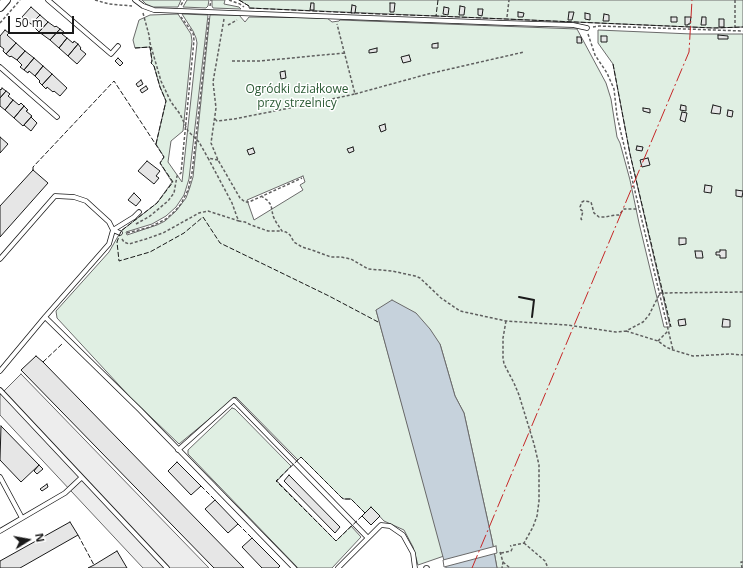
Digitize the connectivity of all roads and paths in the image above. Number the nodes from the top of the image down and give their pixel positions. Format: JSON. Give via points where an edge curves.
{"nodes":[{"id":1,"x":6,"y":0,"type":"edge"},
{"id":2,"x":20,"y":0,"type":"edge"},
{"id":3,"x":48,"y":0,"type":"edge"},
{"id":4,"x":95,"y":0,"type":"edge"},
{"id":5,"x":135,"y":0,"type":"edge"},
{"id":6,"x":184,"y":0,"type":"edge"},
{"id":7,"x":230,"y":0,"type":"edge"},
{"id":8,"x":509,"y":0,"type":"edge"},
{"id":9,"x":735,"y":0,"type":"edge"},
{"id":10,"x":143,"y":6,"type":"junction"},
{"id":11,"x":0,"y":7,"type":"edge"},
{"id":12,"x":180,"y":10,"type":"junction"},
{"id":13,"x":209,"y":11,"type":"junction"},
{"id":14,"x":245,"y":13,"type":"junction"},
{"id":15,"x":507,"y":19,"type":"dead end"},
{"id":16,"x":234,"y":21,"type":"dead end"},
{"id":17,"x":336,"y":22,"type":"dead end"},
{"id":18,"x":0,"y":23,"type":"edge"},
{"id":19,"x":587,"y":28,"type":"junction"},
{"id":20,"x":735,"y":31,"type":"junction"},
{"id":21,"x":743,"y":31,"type":"edge"},
{"id":22,"x":118,"y":46,"type":"dead end"},
{"id":23,"x":524,"y":52,"type":"dead end"},
{"id":24,"x":344,"y":53,"type":"junction"},
{"id":25,"x":232,"y":60,"type":"dead end"},
{"id":26,"x":0,"y":67,"type":"edge"},
{"id":27,"x":355,"y":94,"type":"junction"},
{"id":28,"x":57,"y":117,"type":"dead end"},
{"id":29,"x":215,"y":119,"type":"junction"},
{"id":30,"x":186,"y":126,"type":"junction"},
{"id":31,"x":196,"y":139,"type":"junction"},
{"id":32,"x":208,"y":158,"type":"junction"},
{"id":33,"x":218,"y":160,"type":"junction"},
{"id":34,"x":302,"y":178,"type":"dead end"},
{"id":35,"x":262,"y":196,"type":"junction"},
{"id":36,"x":639,"y":209,"type":"junction"},
{"id":37,"x":139,"y":212,"type":"dead end"},
{"id":38,"x":582,"y":220,"type":"dead end"},
{"id":39,"x":239,"y":221,"type":"junction"},
{"id":40,"x":646,"y":223,"type":"dead end"},
{"id":41,"x":643,"y":224,"type":"junction"},
{"id":42,"x":133,"y":225,"type":"dead end"},
{"id":43,"x":113,"y":230,"type":"junction"},
{"id":44,"x":282,"y":231,"type":"junction"},
{"id":45,"x":122,"y":235,"type":"junction"},
{"id":46,"x":0,"y":259,"type":"edge"},
{"id":47,"x":743,"y":292,"type":"edge"},
{"id":48,"x":660,"y":293,"type":"junction"},
{"id":49,"x":46,"y":317,"type":"junction"},
{"id":50,"x":506,"y":321,"type":"junction"},
{"id":51,"x":626,"y":331,"type":"junction"},
{"id":52,"x":668,"y":331,"type":"junction"},
{"id":53,"x":658,"y":341,"type":"junction"},
{"id":54,"x":674,"y":350,"type":"junction"},
{"id":55,"x":743,"y":355,"type":"edge"},
{"id":56,"x":0,"y":371,"type":"edge"},
{"id":57,"x":0,"y":390,"type":"edge"},
{"id":58,"x":178,"y":450,"type":"junction"},
{"id":59,"x":0,"y":477,"type":"edge"},
{"id":60,"x":81,"y":478,"type":"junction"},
{"id":61,"x":22,"y":518,"type":"junction"},
{"id":62,"x":0,"y":531,"type":"edge"},
{"id":63,"x":368,"y":538,"type":"junction"},
{"id":64,"x":524,"y":543,"type":"junction"},
{"id":65,"x":503,"y":562,"type":"junction"},
{"id":66,"x":743,"y":562,"type":"edge"},
{"id":67,"x":167,"y":568,"type":"edge"},
{"id":68,"x":294,"y":568,"type":"edge"},
{"id":69,"x":338,"y":568,"type":"edge"},
{"id":70,"x":415,"y":568,"type":"edge"},
{"id":71,"x":502,"y":568,"type":"edge"},
{"id":72,"x":510,"y":568,"type":"edge"},
{"id":73,"x":548,"y":568,"type":"edge"},
{"id":74,"x":742,"y":568,"type":"edge"}],
"edges":[{"from":1,"to":11,"type":"street"},
{"from":2,"to":18,"type":"path"},
{"from":3,"to":22,"type":"lane","via":[[111,54]]},
{"from":4,"to":10,"type":"path","via":[[109,4]]},
{"from":5,"to":10,"type":"lane"},
{"from":6,"to":12,"type":"path"},
{"from":7,"to":14,"type":"path","via":[[244,7]]},
{"from":8,"to":15,"type":"path"},
{"from":9,"to":20,"type":"path"},
{"from":10,"to":12,"type":"lane","via":[[154,10]]},
{"from":10,"to":30,"type":"path","via":[[150,44],[161,81],[170,102]]},
{"from":12,"to":13,"type":"lane"},
{"from":12,"to":30,"type":"path","via":[[181,18],[193,33],[194,40]]},
{"from":13,"to":14,"type":"lane"},
{"from":13,"to":31,"type":"path"},
{"from":14,"to":19,"type":"lane"},
{"from":16,"to":29,"type":"path","via":[[224,19],[212,82]]},
{"from":17,"to":24,"type":"path"},
{"from":19,"to":20,"type":"path","via":[[599,26]]},
{"from":19,"to":36,"type":"path","via":[[595,55],[614,89],[617,116]]},
{"from":20,"to":21,"type":"path"},
{"from":23,"to":27,"type":"path"},
{"from":24,"to":25,"type":"path","via":[[260,61]]},
{"from":24,"to":27,"type":"path"},
{"from":26,"to":28,"type":"lane"},
{"from":27,"to":29,"type":"path","via":[[234,119]]},
{"from":29,"to":33,"type":"path","via":[[211,143]]},
{"from":30,"to":31,"type":"path"},
{"from":30,"to":42,"type":"path","via":[[180,173],[177,176],[174,193],[150,216]]},
{"from":31,"to":32,"type":"path"},
{"from":31,"to":45,"type":"path","via":[[191,179],[181,204],[159,223]]},
{"from":32,"to":33,"type":"path"},
{"from":32,"to":39,"type":"path","via":[[232,202]]},
{"from":33,"to":35,"type":"path","via":[[240,198],[249,202]]},
{"from":34,"to":35,"type":"path"},
{"from":35,"to":44,"type":"path","via":[[271,205],[273,216]]},
{"from":36,"to":38,"type":"path","via":[[624,209],[619,215],[604,218],[594,213],[591,202],[584,201],[580,207],[584,211]]},
{"from":36,"to":41,"type":"path"},
{"from":37,"to":43,"type":"lane","via":[[134,218]]},
{"from":39,"to":44,"type":"path","via":[[268,231]]},
{"from":39,"to":45,"type":"path","via":[[208,212],[199,213],[146,240],[129,244],[122,241]]},
{"from":40,"to":41,"type":"path"},
{"from":41,"to":48,"type":"path"},
{"from":43,"to":45,"type":"lane"},
{"from":43,"to":46,"type":"lane","via":[[109,222],[86,201],[74,197],[55,196]]},
{"from":43,"to":49,"type":"lane","via":[[108,244]]},
{"from":44,"to":50,"type":"path","via":[[290,235],[298,245],[328,256],[347,258],[368,269],[392,271],[420,278],[441,298],[460,311]]},
{"from":47,"to":48,"type":"path"},
{"from":48,"to":51,"type":"path","via":[[643,322]]},
{"from":48,"to":52,"type":"path"},
{"from":49,"to":56,"type":"lane"},
{"from":49,"to":58,"type":"lane"},
{"from":50,"to":51,"type":"path"},
{"from":50,"to":64,"type":"path","via":[[503,338],[504,364],[519,395],[539,465],[540,501],[533,527]]},
{"from":51,"to":53,"type":"path"},
{"from":52,"to":53,"type":"path"},
{"from":52,"to":54,"type":"path"},
{"from":53,"to":54,"type":"path"},
{"from":54,"to":55,"type":"path","via":[[693,356]]},
{"from":57,"to":60,"type":"lane"},
{"from":58,"to":63,"type":"lane","via":[[234,400]]},
{"from":58,"to":68,"type":"lane"},
{"from":59,"to":61,"type":"lane"},
{"from":60,"to":61,"type":"lane","via":[[65,493]]},
{"from":60,"to":67,"type":"lane"},
{"from":61,"to":62,"type":"lane"},
{"from":63,"to":69,"type":"lane"},
{"from":63,"to":70,"type":"lane","via":[[381,525],[390,526],[403,535],[413,553]]},
{"from":64,"to":65,"type":"path","via":[[511,546],[511,550],[500,553]]},
{"from":64,"to":73,"type":"path","via":[[545,561]]},
{"from":65,"to":71,"type":"path"},
{"from":65,"to":72,"type":"path"},
{"from":66,"to":74,"type":"path"}]}
